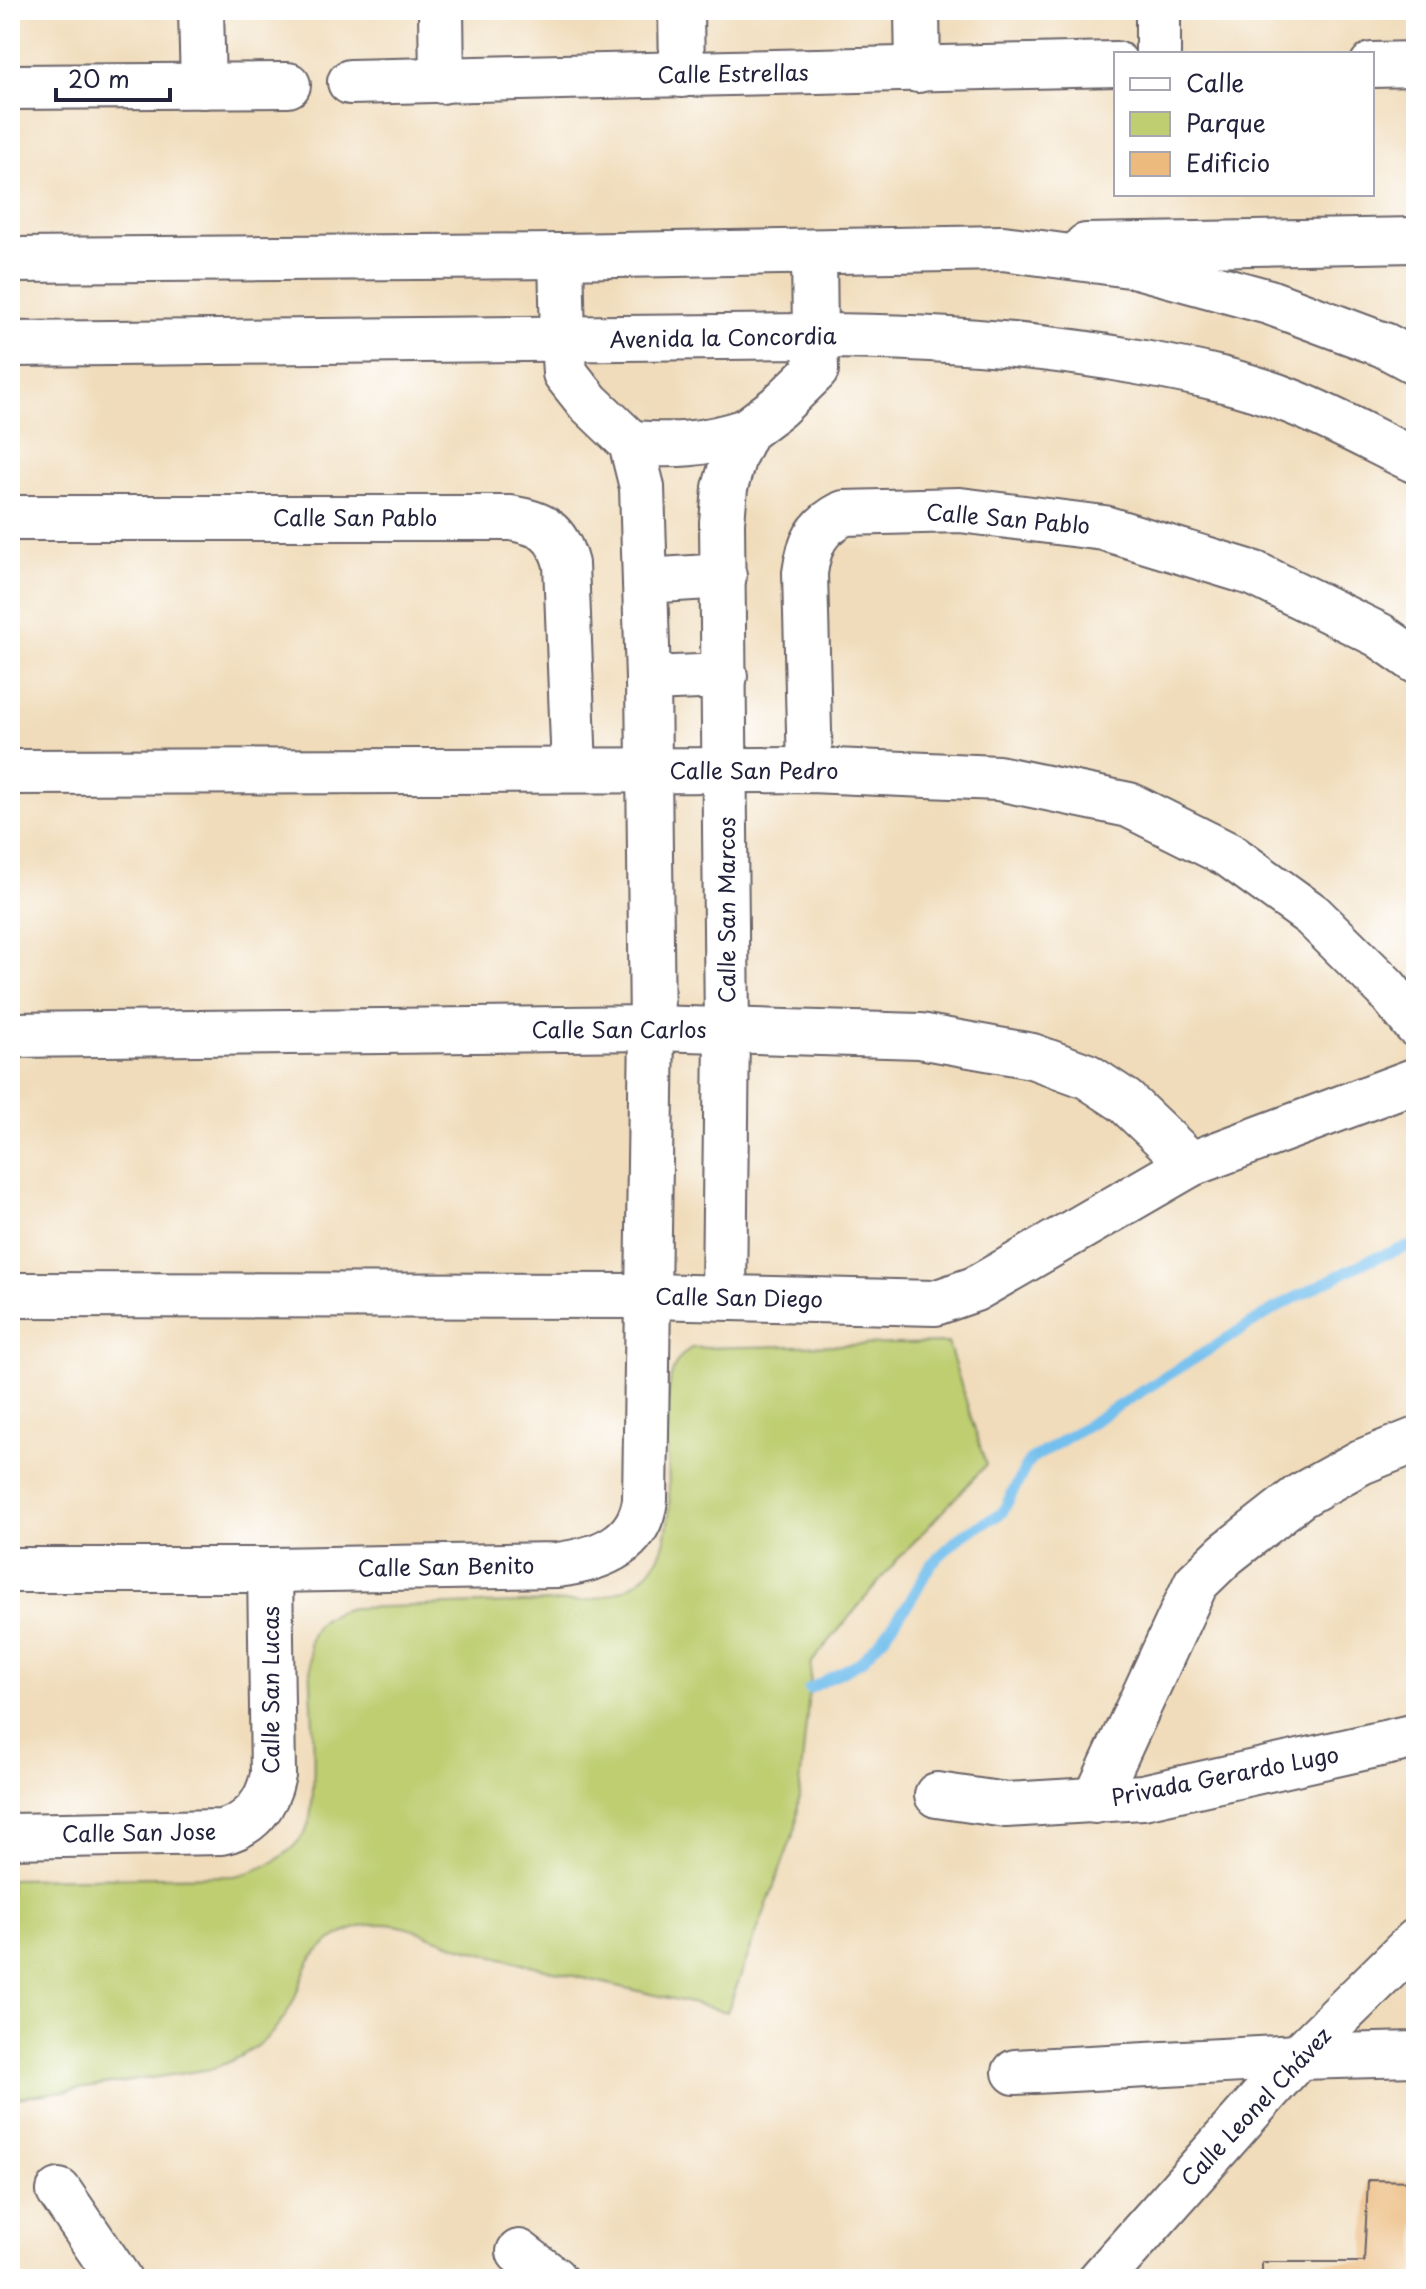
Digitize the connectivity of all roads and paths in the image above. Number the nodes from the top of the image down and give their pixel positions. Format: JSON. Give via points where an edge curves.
{"nodes":[{"id":1,"x":201,"y":10,"type":"edge"},
{"id":2,"x":441,"y":10,"type":"edge"},
{"id":3,"x":681,"y":10,"type":"edge"},
{"id":4,"x":917,"y":10,"type":"edge"},
{"id":5,"x":1158,"y":10,"type":"edge"},
{"id":6,"x":1158,"y":52,"type":"edge"},
{"id":7,"x":1114,"y":64,"type":"edge"},
{"id":8,"x":1416,"y":64,"type":"edge"},
{"id":9,"x":1374,"y":65,"type":"edge"},
{"id":10,"x":918,"y":70,"type":"junction"},
{"id":11,"x":682,"y":75,"type":"junction"},
{"id":12,"x":442,"y":81,"type":"junction"},
{"id":13,"x":350,"y":82,"type":"dead end"},
{"id":14,"x":288,"y":85,"type":"dead end"},
{"id":15,"x":203,"y":86,"type":"junction"},
{"id":16,"x":10,"y":87,"type":"edge"},
{"id":17,"x":1416,"y":240,"type":"edge"},
{"id":18,"x":1003,"y":248,"type":"junction"},
{"id":19,"x":814,"y":252,"type":"junction"},
{"id":20,"x":561,"y":256,"type":"junction"},
{"id":21,"x":10,"y":260,"type":"edge"},
{"id":22,"x":815,"y":336,"type":"junction"},
{"id":23,"x":563,"y":340,"type":"junction"},
{"id":24,"x":10,"y":344,"type":"edge"},
{"id":25,"x":1416,"y":362,"type":"edge"},
{"id":26,"x":746,"y":431,"type":"junction"},
{"id":27,"x":631,"y":443,"type":"junction"},
{"id":28,"x":1416,"y":461,"type":"edge"},
{"id":29,"x":10,"y":518,"type":"edge"},
{"id":30,"x":724,"y":576,"type":"junction"},
{"id":31,"x":645,"y":581,"type":"junction"},
{"id":32,"x":1416,"y":661,"type":"edge"},
{"id":33,"x":725,"y":676,"type":"junction"},
{"id":34,"x":648,"y":679,"type":"junction"},
{"id":35,"x":574,"y":769,"type":"junction"},
{"id":36,"x":649,"y":770,"type":"junction"},
{"id":37,"x":726,"y":770,"type":"junction"},
{"id":38,"x":810,"y":770,"type":"junction"},
{"id":39,"x":10,"y":772,"type":"edge"},
{"id":40,"x":1416,"y":1025,"type":"edge"},
{"id":41,"x":652,"y":1028,"type":"junction"},
{"id":42,"x":727,"y":1031,"type":"junction"},
{"id":43,"x":10,"y":1035,"type":"edge"},
{"id":44,"x":1416,"y":1080,"type":"edge"},
{"id":45,"x":1191,"y":1164,"type":"junction"},
{"id":46,"x":10,"y":1295,"type":"edge"},
{"id":47,"x":648,"y":1296,"type":"junction"},
{"id":48,"x":724,"y":1297,"type":"junction"},
{"id":49,"x":1416,"y":1440,"type":"edge"},
{"id":50,"x":10,"y":1570,"type":"edge"},
{"id":51,"x":270,"y":1570,"type":"junction"},
{"id":52,"x":1416,"y":1736,"type":"edge"},
{"id":53,"x":937,"y":1795,"type":"dead end"},
{"id":54,"x":1095,"y":1801,"type":"junction"},
{"id":55,"x":261,"y":1808,"type":"joint"},
{"id":56,"x":10,"y":1836,"type":"edge"},
{"id":57,"x":1416,"y":1941,"type":"edge"},
{"id":58,"x":1416,"y":2054,"type":"edge"},
{"id":59,"x":1298,"y":2057,"type":"junction"},
{"id":60,"x":1015,"y":2072,"type":"dead end"},
{"id":61,"x":59,"y":2191,"type":"dead end"},
{"id":62,"x":519,"y":2252,"type":"dead end"},
{"id":63,"x":119,"y":2279,"type":"edge"},
{"id":64,"x":554,"y":2279,"type":"edge"},
{"id":65,"x":1101,"y":2279,"type":"edge"}],
"edges":[{"from":1,"to":15,"type":"street"},
{"from":2,"to":12,"type":"street"},
{"from":3,"to":11,"type":"street"},
{"from":4,"to":10,"type":"street"},
{"from":5,"to":6,"type":"street"},
{"from":7,"to":10,"type":"street","name":"Calle Estrellas"},
{"from":8,"to":9,"type":"street"},
{"from":10,"to":11,"type":"street","name":"Calle Estrellas"},
{"from":11,"to":12,"type":"street","name":"Calle Estrellas"},
{"from":12,"to":13,"type":"street","name":"Calle Estrellas"},
{"from":14,"to":15,"type":"street"},
{"from":15,"to":16,"type":"street"},
{"from":17,"to":18,"type":"street"},
{"from":18,"to":19,"type":"street"},
{"from":18,"to":25,"type":"street","via":[[1137,266],[1269,302]]},
{"from":19,"to":20,"type":"street"},
{"from":19,"to":22,"type":"street"},
{"from":20,"to":21,"type":"street"},
{"from":20,"to":23,"type":"street"},
{"from":22,"to":23,"type":"street","name":"Avenida la Concordia"},
{"from":22,"to":26,"type":"street","via":[[816,370]]},
{"from":22,"to":28,"type":"street","name":"Avenida la Concordia","via":[[1021,344],[1197,373],[1294,402]]},
{"from":23,"to":24,"type":"street","name":"Avenida la Concordia"},
{"from":23,"to":27,"type":"street","via":[[565,373]]},
{"from":26,"to":27,"type":"street","via":[[711,443]]},
{"from":26,"to":30,"type":"street","name":"Calle San Marcos","via":[[725,488]]},
{"from":27,"to":31,"type":"street","via":[[642,487]]},
{"from":29,"to":35,"type":"street","name":"Calle San Pablo","via":[[511,518],[539,523],[560,544],[566,564]]},
{"from":30,"to":31,"type":"street"},
{"from":30,"to":33,"type":"street","name":"Calle San Marcos"},
{"from":31,"to":34,"type":"street"},
{"from":32,"to":38,"type":"street","name":"Calle San Pablo","via":[[1379,635],[1255,574],[1104,528],[960,510],[844,513],[815,534],[805,573]]},
{"from":33,"to":34,"type":"street"},
{"from":33,"to":37,"type":"street","name":"Calle San Marcos"},
{"from":34,"to":36,"type":"street"},
{"from":35,"to":36,"type":"street","name":"Calle San Pedro"},
{"from":35,"to":39,"type":"street","name":"Calle San Pedro"},
{"from":36,"to":37,"type":"street","name":"Calle San Pedro"},
{"from":36,"to":41,"type":"street"},
{"from":37,"to":38,"type":"street","name":"Calle San Pedro"},
{"from":37,"to":42,"type":"street","name":"Calle San Marcos"},
{"from":38,"to":40,"type":"street","name":"Calle San Pedro","via":[[998,778],[1129,805],[1229,855],[1312,915]]},
{"from":41,"to":42,"type":"street","name":"Calle San Carlos"},
{"from":41,"to":43,"type":"street","name":"Calle San Carlos"},
{"from":41,"to":47,"type":"street"},
{"from":42,"to":45,"type":"street","name":"Calle San Carlos","via":[[920,1036],[1032,1056],[1087,1076],[1125,1101]]},
{"from":42,"to":48,"type":"street","name":"Calle San Marcos"},
{"from":44,"to":45,"type":"street","name":"Calle San Diego"},
{"from":45,"to":48,"type":"street","name":"Calle San Diego","via":[[948,1301]]},
{"from":46,"to":47,"type":"street","name":"Calle San Diego"},
{"from":47,"to":48,"type":"street","name":"Calle San Diego"},
{"from":47,"to":51,"type":"street","name":"Calle San Benito","via":[[645,1500],[637,1528],[627,1539],[588,1559],[557,1565]]},
{"from":49,"to":54,"type":"street","via":[[1361,1462],[1300,1496],[1196,1583]]},
{"from":50,"to":51,"type":"street","name":"Calle San Benito"},
{"from":51,"to":55,"type":"street","name":"Calle San Lucas","via":[[273,1775]]},
{"from":52,"to":54,"type":"street","name":"Privada Gerardo Lugo","via":[[1143,1797]]},
{"from":53,"to":54,"type":"street","name":"Privada Gerardo Lugo","via":[[1006,1805]]},
{"from":55,"to":56,"type":"street","name":"Calle San Jose","via":[[245,1823],[221,1832]]},
{"from":57,"to":59,"type":"street","name":"Calle Leonel Chávez"},
{"from":58,"to":59,"type":"street"},
{"from":59,"to":60,"type":"street"},
{"from":59,"to":65,"type":"street","name":"Calle Leonel Chávez"},
{"from":61,"to":63,"type":"street"},
{"from":62,"to":64,"type":"street"}]}
